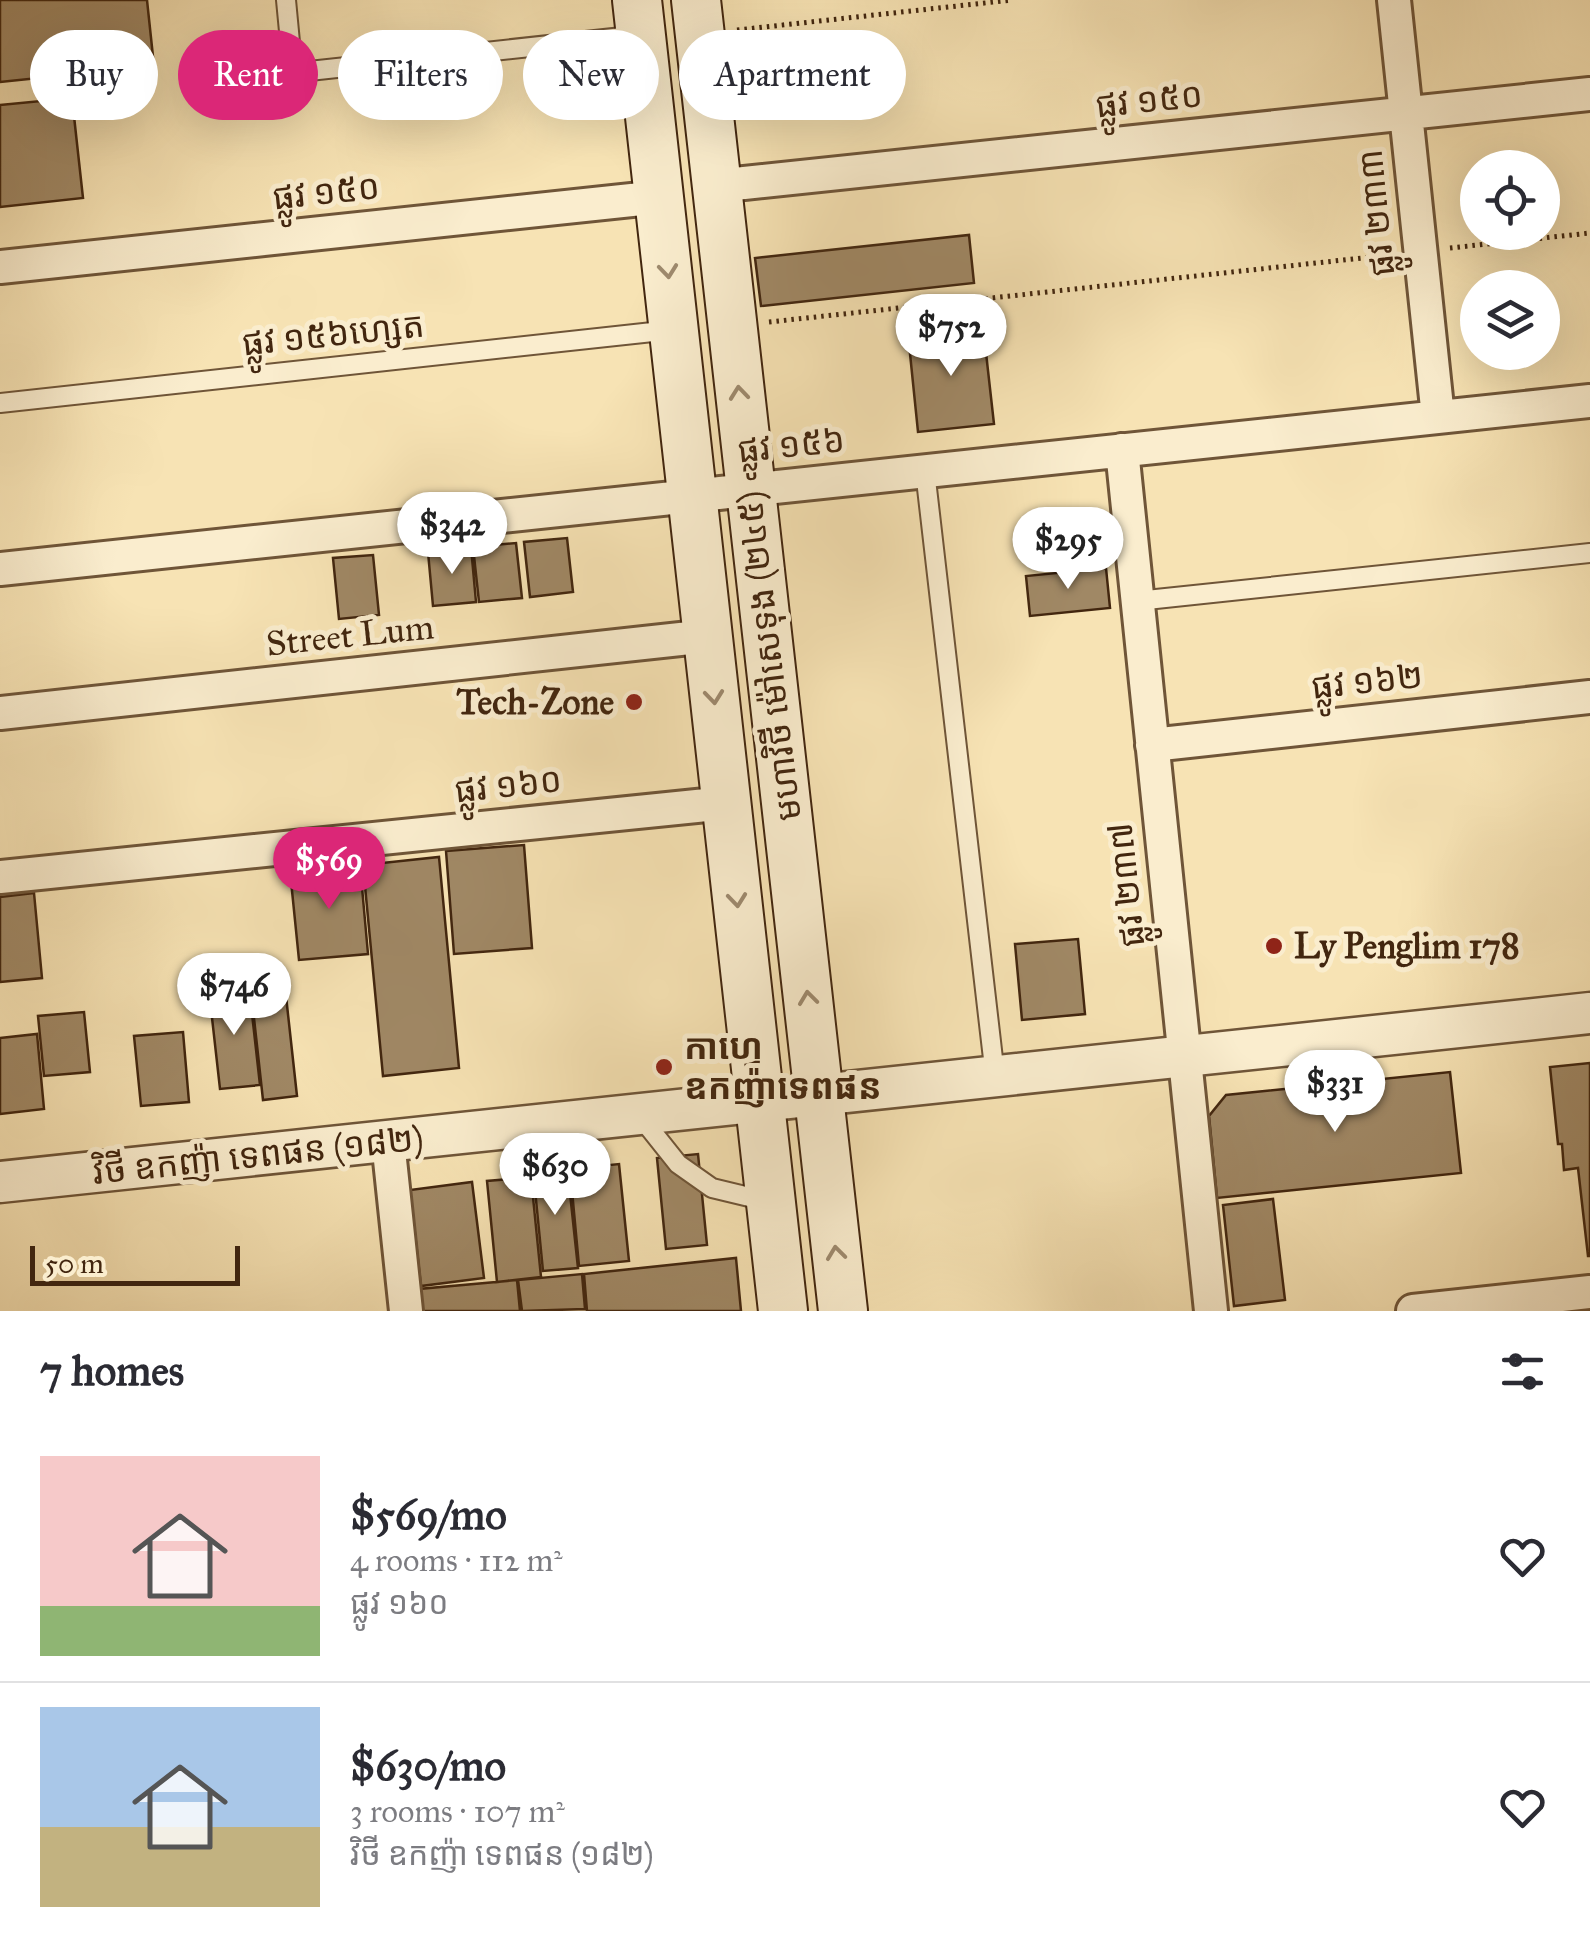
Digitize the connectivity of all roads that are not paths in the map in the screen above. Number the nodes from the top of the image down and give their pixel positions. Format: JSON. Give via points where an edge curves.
{"nodes":[{"id":1,"x":286,"y":0,"type":"edge"},
{"id":2,"x":1394,"y":0,"type":"edge"},
{"id":3,"x":698,"y":17,"type":"edge"},
{"id":4,"x":640,"y":18,"type":"edge"},
{"id":5,"x":1590,"y":94,"type":"edge"},
{"id":6,"x":1406,"y":112,"type":"junction"},
{"id":7,"x":716,"y":186,"type":"junction"},
{"id":8,"x":660,"y":197,"type":"junction"},
{"id":9,"x":0,"y":267,"type":"edge"},
{"id":10,"x":674,"y":330,"type":"junction"},
{"id":11,"x":1590,"y":401,"type":"edge"},
{"id":12,"x":0,"y":403,"type":"edge"},
{"id":13,"x":1438,"y":417,"type":"junction"},
{"id":14,"x":1122,"y":450,"type":"junction"},
{"id":15,"x":924,"y":471,"type":"junction"},
{"id":16,"x":750,"y":490,"type":"junction"},
{"id":17,"x":691,"y":496,"type":"junction"},
{"id":18,"x":1590,"y":553,"type":"edge"},
{"id":19,"x":0,"y":569,"type":"edge"},
{"id":20,"x":1137,"y":601,"type":"junction"},
{"id":21,"x":708,"y":636,"type":"junction"},
{"id":22,"x":1590,"y":697,"type":"edge"},
{"id":23,"x":0,"y":713,"type":"edge"},
{"id":24,"x":1152,"y":745,"type":"junction"},
{"id":25,"x":726,"y":803,"type":"junction"},
{"id":26,"x":0,"y":877,"type":"edge"},
{"id":27,"x":1590,"y":1013,"type":"edge"},
{"id":28,"x":1184,"y":1056,"type":"junction"},
{"id":29,"x":995,"y":1076,"type":"junction"},
{"id":30,"x":819,"y":1095,"type":"junction"},
{"id":31,"x":759,"y":1102,"type":"junction"},
{"id":32,"x":639,"y":1114,"type":"junction"},
{"id":33,"x":388,"y":1141,"type":"junction"},
{"id":34,"x":0,"y":1182,"type":"edge"},
{"id":35,"x":770,"y":1202,"type":"junction"},
{"id":36,"x":1590,"y":1292,"type":"edge"},
{"id":37,"x":406,"y":1311,"type":"edge"},
{"id":38,"x":783,"y":1311,"type":"edge"},
{"id":39,"x":843,"y":1311,"type":"edge"},
{"id":40,"x":1210,"y":1311,"type":"edge"},
{"id":41,"x":1413,"y":1311,"type":"edge"}],
"edges":[{"from":1,"to":4,"type":"lane","via":[[292,63],[300,72]]},
{"from":2,"to":6,"type":"street","name":"ផ្លូវ ២៣៣"},
{"from":3,"to":7,"type":"main road","name":"មហាវិថី ម៉ៅសេទុង (២៤៥)"},
{"from":4,"to":8,"type":"main road","name":"មហាវិថី ម៉ៅសេទុង (២៤៥)"},
{"from":5,"to":6,"type":"street","name":"ផ្លូវ ១៥០"},
{"from":6,"to":7,"type":"street","name":"ផ្លូវ ១៥០"},
{"from":6,"to":13,"type":"street","name":"ផ្លូវ ២៣៣"},
{"from":16,"to":7,"type":"main road","name":"មហាវិថី ម៉ៅសេទុង (២៤៥)","one_way":true},
{"from":8,"to":9,"type":"street","name":"ផ្លូវ ១៥០"},
{"from":8,"to":10,"type":"main road","name":"មហាវិថី ម៉ៅសេទុង (២៤៥)","one_way":true},
{"from":10,"to":12,"type":"lane","name":"ផ្លូវ ១៥៦ហ្សេត"},
{"from":10,"to":17,"type":"main road","name":"មហាវិថី ម៉ៅសេទុង (២៤៥)"},
{"from":11,"to":13,"type":"street","name":"ផ្លូវ ១៥៦"},
{"from":13,"to":14,"type":"street","name":"ផ្លូវ ១៥៦"},
{"from":14,"to":15,"type":"street","name":"ផ្លូវ ១៥៦"},
{"from":14,"to":20,"type":"street","name":"ផ្លូវ ២៣៧"},
{"from":15,"to":16,"type":"street","name":"ផ្លូវ ១៥៦"},
{"from":15,"to":29,"type":"lane"},
{"from":16,"to":17,"type":"street","name":"ផ្លូវ ១៥៦"},
{"from":30,"to":16,"type":"main road","name":"មហាវិថី ម៉ៅសេទុង (២៤៥)","one_way":true},
{"from":17,"to":19,"type":"street","name":"ផ្លូវ ១៥៦"},
{"from":17,"to":21,"type":"main road","name":"មហាវិថី ម៉ៅសេទុង (២៤៥)"},
{"from":18,"to":20,"type":"lane"},
{"from":20,"to":24,"type":"street","name":"ផ្លូវ ២៣៧"},
{"from":21,"to":23,"type":"street","name":"Street Lum"},
{"from":21,"to":25,"type":"main road","name":"មហាវិថី ម៉ៅសេទុង (២៤៥)","one_way":true},
{"from":22,"to":24,"type":"street","name":"ផ្លូវ ១៦២"},
{"from":24,"to":28,"type":"street","name":"ផ្លូវ ២៣៧"},
{"from":25,"to":26,"type":"street","name":"ផ្លូវ ១៦០"},
{"from":25,"to":31,"type":"main road","name":"មហាវិថី ម៉ៅសេទុង (២៤៥)","one_way":true},
{"from":27,"to":28,"type":"street","name":"វិថី ឧកញ៉ា ទេពផន (១៨២)"},
{"from":28,"to":29,"type":"street","name":"វិថី ឧកញ៉ា ទេពផន (១៨២)"},
{"from":28,"to":40,"type":"street","name":"ផ្លូវ ២៣៧"},
{"from":29,"to":30,"type":"street","name":"វិថី ឧកញ៉ា ទេពផន (១៨២)"},
{"from":30,"to":31,"type":"street","name":"វិថី ឧកញ៉ា ទេពផន (១៨២)"},
{"from":39,"to":30,"type":"main road","name":"មហាវិថី ម៉ៅសេទុង (២៤៥)","one_way":true},
{"from":31,"to":32,"type":"street","name":"វិថី ឧកញ៉ា ទេពផន (១៨២)"},
{"from":31,"to":35,"type":"main road","name":"មហាវិថី ម៉ៅសេទុង (២៤៥)"},
{"from":32,"to":33,"type":"street","name":"វិថី ឧកញ៉ា ទេពផន (១៨២)"},
{"from":32,"to":35,"type":"lane","via":[[678,1164],[712,1188]]},
{"from":33,"to":34,"type":"street","name":"វិថី ឧកញ៉ា ទេពផន (១៨២)"},
{"from":33,"to":37,"type":"street"},
{"from":35,"to":38,"type":"main road","name":"មហាវិថី ម៉ៅសេទុង (២៤៥)"},
{"from":36,"to":41,"type":"street"}]}
